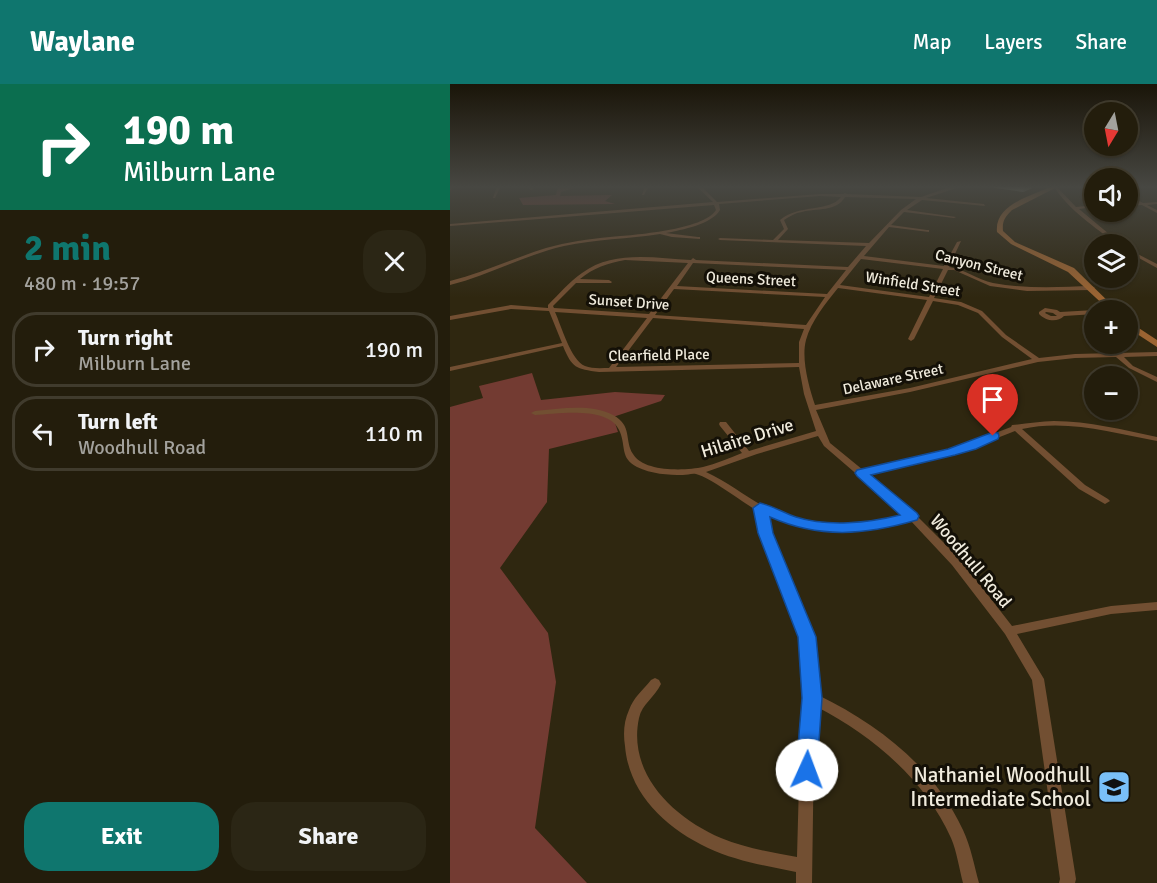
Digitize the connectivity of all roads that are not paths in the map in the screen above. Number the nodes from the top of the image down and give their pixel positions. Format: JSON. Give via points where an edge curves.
{"nodes":[{"id":1,"x":471,"y":223,"type":"edge"},
{"id":2,"x":692,"y":223,"type":"edge"},
{"id":3,"x":783,"y":223,"type":"edge"},
{"id":4,"x":892,"y":223,"type":"edge"},
{"id":5,"x":999,"y":223,"type":"edge"},
{"id":6,"x":1093,"y":223,"type":"edge"},
{"id":7,"x":450,"y":225,"type":"edge"},
{"id":8,"x":889,"y":226,"type":"junction"},
{"id":9,"x":927,"y":231,"type":"dead end"},
{"id":10,"x":660,"y":232,"type":"junction"},
{"id":11,"x":1106,"y":234,"type":"edge"},
{"id":12,"x":698,"y":238,"type":"dead end"},
{"id":13,"x":720,"y":239,"type":"dead end"},
{"id":14,"x":773,"y":242,"type":"junction"},
{"id":15,"x":958,"y":242,"type":"dead end"},
{"id":16,"x":872,"y":245,"type":"junction"},
{"id":17,"x":1138,"y":256,"type":"edge"},
{"id":18,"x":861,"y":257,"type":"junction"},
{"id":19,"x":693,"y":260,"type":"junction"},
{"id":20,"x":1157,"y":266,"type":"edge"},
{"id":21,"x":946,"y":267,"type":"junction"},
{"id":22,"x":850,"y":269,"type":"junction"},
{"id":23,"x":576,"y":280,"type":"junction"},
{"id":24,"x":1084,"y":281,"type":"edge"},
{"id":25,"x":609,"y":282,"type":"dead end"},
{"id":26,"x":450,"y":284,"type":"edge"},
{"id":27,"x":837,"y":286,"type":"junction"},
{"id":28,"x":672,"y":287,"type":"junction"},
{"id":29,"x":1092,"y":288,"type":"joint"},
{"id":30,"x":829,"y":296,"type":"junction"},
{"id":31,"x":931,"y":299,"type":"junction"},
{"id":32,"x":1103,"y":300,"type":"edge"},
{"id":33,"x":552,"y":310,"type":"junction"},
{"id":34,"x":1084,"y":313,"type":"edge"},
{"id":35,"x":1060,"y":314,"type":"dead end"},
{"id":36,"x":651,"y":317,"type":"junction"},
{"id":37,"x":450,"y":318,"type":"edge"},
{"id":38,"x":808,"y":327,"type":"junction"},
{"id":39,"x":1138,"y":331,"type":"edge"},
{"id":40,"x":911,"y":339,"type":"dead end"},
{"id":41,"x":564,"y":344,"type":"junction"},
{"id":42,"x":1157,"y":344,"type":"edge"},
{"id":43,"x":1117,"y":354,"type":"joint"},
{"id":44,"x":1138,"y":354,"type":"edge"},
{"id":45,"x":1157,"y":354,"type":"edge"},
{"id":46,"x":1038,"y":360,"type":"junction"},
{"id":47,"x":803,"y":365,"type":"junction"},
{"id":48,"x":450,"y":369,"type":"edge"},
{"id":49,"x":611,"y":370,"type":"junction"},
{"id":50,"x":1157,"y":380,"type":"edge"},
{"id":51,"x":813,"y":408,"type":"junction"},
{"id":52,"x":535,"y":413,"type":"dead end"},
{"id":53,"x":723,"y":424,"type":"dead end"},
{"id":54,"x":1015,"y":427,"type":"junction"},
{"id":55,"x":820,"y":433,"type":"junction"},
{"id":56,"x":1157,"y":439,"type":"edge"},
{"id":57,"x":747,"y":454,"type":"junction"},
{"id":58,"x":697,"y":471,"type":"junction"},
{"id":59,"x":861,"y":473,"type":"junction"},
{"id":60,"x":1105,"y":501,"type":"dead end"},
{"id":61,"x":760,"y":508,"type":"junction"},
{"id":62,"x":912,"y":516,"type":"junction"},
{"id":63,"x":1157,"y":606,"type":"edge"},
{"id":64,"x":1009,"y":631,"type":"junction"},
{"id":65,"x":655,"y":684,"type":"dead end"},
{"id":66,"x":812,"y":698,"type":"junction"},
{"id":67,"x":805,"y":866,"type":"junction"},
{"id":68,"x":804,"y":883,"type":"edge"},
{"id":69,"x":971,"y":883,"type":"edge"},
{"id":70,"x":1067,"y":883,"type":"edge"}],
"edges":[{"from":1,"to":7,"type":"street"},
{"from":2,"to":10,"type":"street"},
{"from":3,"to":14,"type":"street","via":[[786,229]]},
{"from":4,"to":8,"type":"street","name":"Woodhull Road"},
{"from":5,"to":24,"type":"main road","via":[[1008,240],[1071,270]]},
{"from":6,"to":11,"type":"street"},
{"from":8,"to":9,"type":"street"},
{"from":8,"to":16,"type":"street","name":"Woodhull Road"},
{"from":10,"to":12,"type":"street"},
{"from":10,"to":26,"type":"street","via":[[560,246]]},
{"from":13,"to":14,"type":"street"},
{"from":14,"to":16,"type":"street"},
{"from":15,"to":21,"type":"street"},
{"from":16,"to":18,"type":"street","name":"Woodhull Road"},
{"from":17,"to":20,"type":"street"},
{"from":18,"to":21,"type":"street","name":"Canyon Street"},
{"from":18,"to":22,"type":"street","name":"Woodhull Road"},
{"from":19,"to":22,"type":"street"},
{"from":19,"to":23,"type":"street","via":[[609,260],[596,264]]},
{"from":19,"to":28,"type":"street"},
{"from":21,"to":29,"type":"street","name":"Canyon Street","via":[[990,284],[1027,289]]},
{"from":21,"to":31,"type":"street"},
{"from":22,"to":27,"type":"street","name":"Woodhull Road"},
{"from":23,"to":25,"type":"street"},
{"from":23,"to":33,"type":"street","via":[[550,306]]},
{"from":27,"to":30,"type":"street","name":"Woodhull Road"},
{"from":27,"to":31,"type":"street","name":"Winfield Street"},
{"from":28,"to":30,"type":"street","name":"Queens Street"},
{"from":28,"to":36,"type":"street"},
{"from":29,"to":32,"type":"main road"},
{"from":30,"to":38,"type":"street","name":"Woodhull Road"},
{"from":31,"to":40,"type":"street"},
{"from":31,"to":46,"type":"street","name":"Winfield Street","via":[[959,303],[980,312],[1004,336]]},
{"from":33,"to":36,"type":"street","name":"Sunset Drive"},
{"from":33,"to":37,"type":"street","name":"Sunset Drive","via":[[501,308]]},
{"from":33,"to":41,"type":"street","name":"Clearfield Place"},
{"from":34,"to":35,"type":"street"},
{"from":36,"to":38,"type":"street","name":"Sunset Drive"},
{"from":36,"to":49,"type":"street"},
{"from":38,"to":47,"type":"street","name":"Woodhull Road","via":[[802,345]]},
{"from":39,"to":42,"type":"main road"},
{"from":41,"to":48,"type":"street"},
{"from":41,"to":49,"type":"street","name":"Clearfield Place","via":[[576,365]]},
{"from":43,"to":46,"type":"street","name":"Delaware Street"},
{"from":43,"to":50,"type":"street","via":[[1131,367]]},
{"from":44,"to":45,"type":"street","name":"Delaware Street"},
{"from":46,"to":51,"type":"street","name":"Delaware Street"},
{"from":47,"to":49,"type":"street","name":"Clearfield Place"},
{"from":47,"to":51,"type":"street","name":"Woodhull Road"},
{"from":51,"to":55,"type":"street","name":"Woodhull Road"},
{"from":52,"to":58,"type":"street","name":"Hilaire Drive","via":[[602,413],[620,424],[626,453],[634,462],[651,469]]},
{"from":53,"to":57,"type":"street"},
{"from":54,"to":56,"type":"street","via":[[1058,423]]},
{"from":54,"to":59,"type":"street","via":[[972,447]]},
{"from":54,"to":60,"type":"street","via":[[1082,487]]},
{"from":55,"to":57,"type":"street","name":"Hilaire Drive"},
{"from":55,"to":59,"type":"street","name":"Woodhull Road","via":[[842,459]]},
{"from":57,"to":58,"type":"street","name":"Hilaire Drive"},
{"from":58,"to":61,"type":"street","via":[[717,479]]},
{"from":59,"to":62,"type":"street","name":"Woodhull Road"},
{"from":61,"to":62,"type":"street","via":[[794,522],[826,528],[879,525]]},
{"from":61,"to":66,"type":"street","via":[[765,533],[807,637]]},
{"from":62,"to":64,"type":"street","name":"Woodhull Road","via":[[956,562]]},
{"from":63,"to":64,"type":"street","via":[[1111,610]]},
{"from":64,"to":70,"type":"street","name":"Woodhull Road","via":[[1038,679]]},
{"from":65,"to":67,"type":"street","via":[[635,710],[631,728],[631,749],[644,786],[672,816],[714,843]]},
{"from":66,"to":67,"type":"street"},
{"from":66,"to":69,"type":"street","via":[[845,714],[906,762],[936,795],[958,836]]},
{"from":67,"to":68,"type":"street"}]}
